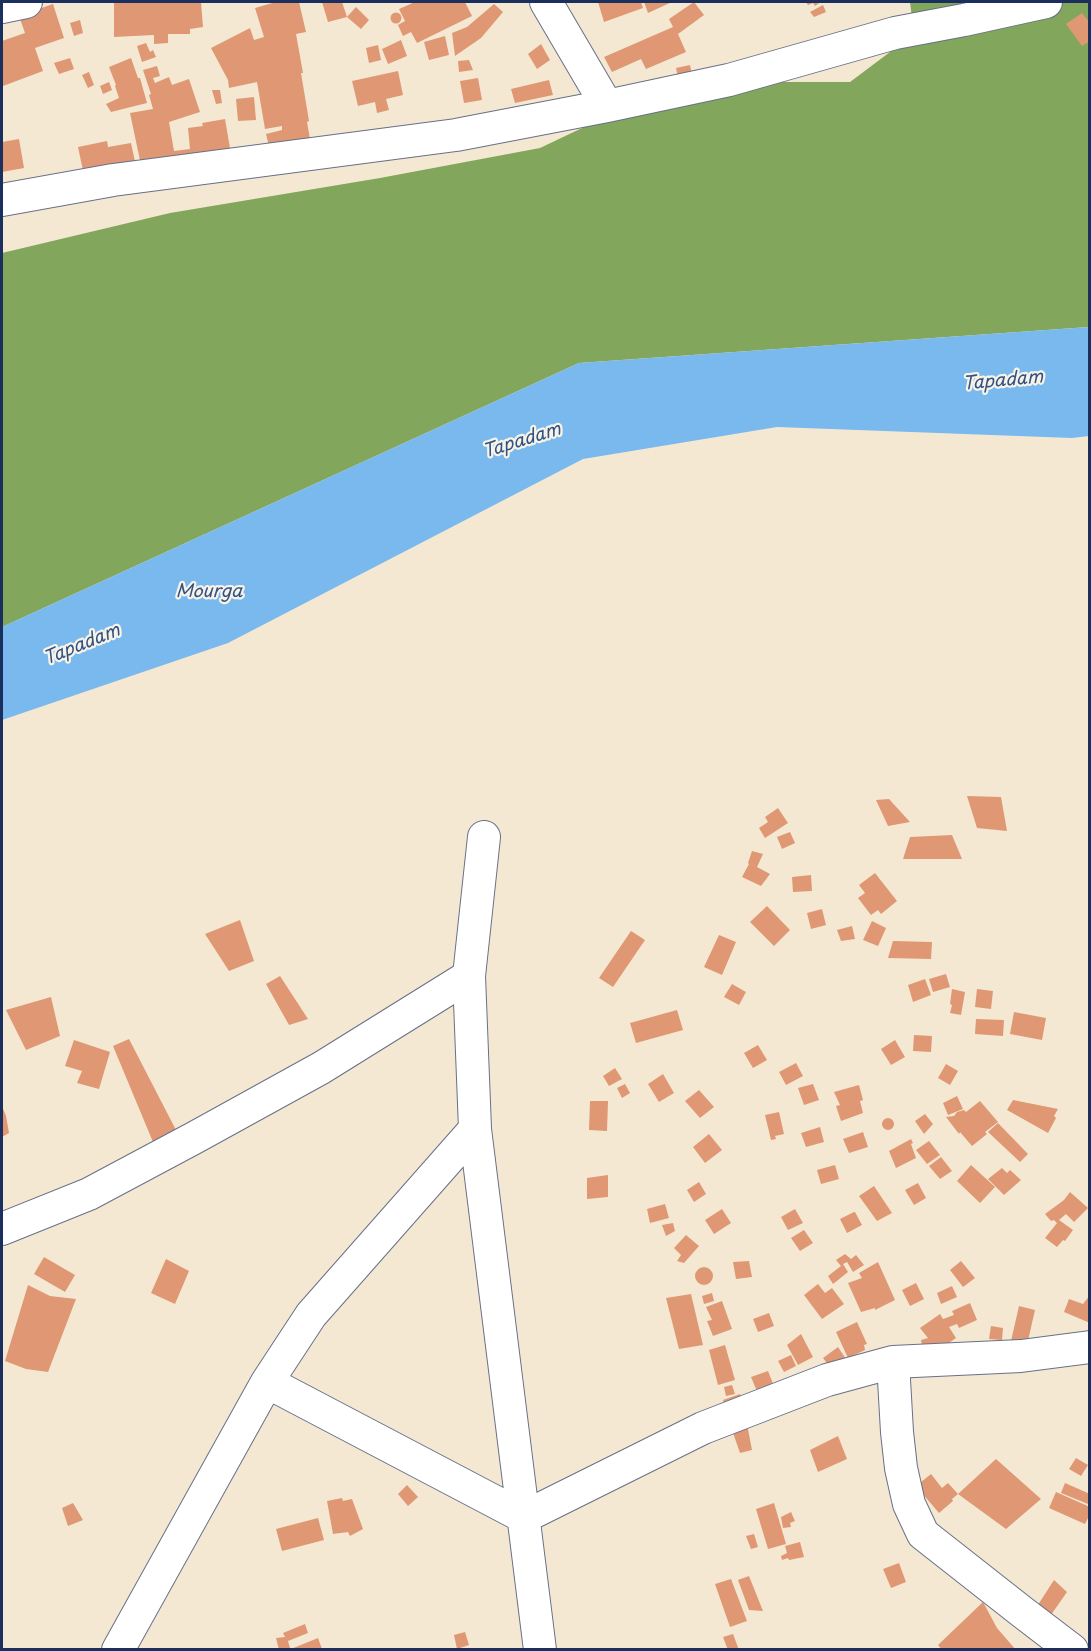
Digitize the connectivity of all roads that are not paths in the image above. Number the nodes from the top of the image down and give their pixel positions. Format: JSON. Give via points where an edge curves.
{"nodes":[{"id":1,"x":26,"y":2,"type":"edge"},
{"id":2,"x":546,"y":2,"type":"edge"},
{"id":3,"x":1046,"y":2,"type":"edge"},
{"id":4,"x":2,"y":8,"type":"edge"},
{"id":5,"x":607,"y":106,"type":"junction"},
{"id":6,"x":2,"y":200,"type":"edge"},
{"id":7,"x":484,"y":837,"type":"dead end"},
{"id":8,"x":469,"y":976,"type":"junction"},
{"id":9,"x":475,"y":1129,"type":"junction"},
{"id":10,"x":2,"y":1229,"type":"edge"},
{"id":11,"x":1089,"y":1347,"type":"edge"},
{"id":12,"x":893,"y":1362,"type":"junction"},
{"id":13,"x":267,"y":1382,"type":"junction"},
{"id":14,"x":524,"y":1517,"type":"junction"},
{"id":15,"x":118,"y":1650,"type":"edge"},
{"id":16,"x":540,"y":1650,"type":"edge"},
{"id":17,"x":1072,"y":1650,"type":"edge"}],
"edges":[{"from":1,"to":4,"type":"street"},
{"from":2,"to":5,"type":"street"},
{"from":3,"to":5,"type":"street","via":[[895,33],[729,80]]},
{"from":5,"to":6,"type":"street","via":[[456,135],[124,179]]},
{"from":7,"to":8,"type":"street"},
{"from":8,"to":9,"type":"street"},
{"from":8,"to":10,"type":"street","via":[[321,1068],[194,1138],[89,1194]]},
{"from":9,"to":13,"type":"street","via":[[311,1315]]},
{"from":9,"to":14,"type":"street"},
{"from":11,"to":12,"type":"street","via":[[1021,1356]]},
{"from":12,"to":14,"type":"street","via":[[827,1380],[703,1428]]},
{"from":12,"to":17,"type":"street","via":[[901,1468],[909,1504],[923,1534]]},
{"from":13,"to":14,"type":"street"},
{"from":13,"to":15,"type":"street"},
{"from":14,"to":16,"type":"street"}]}
